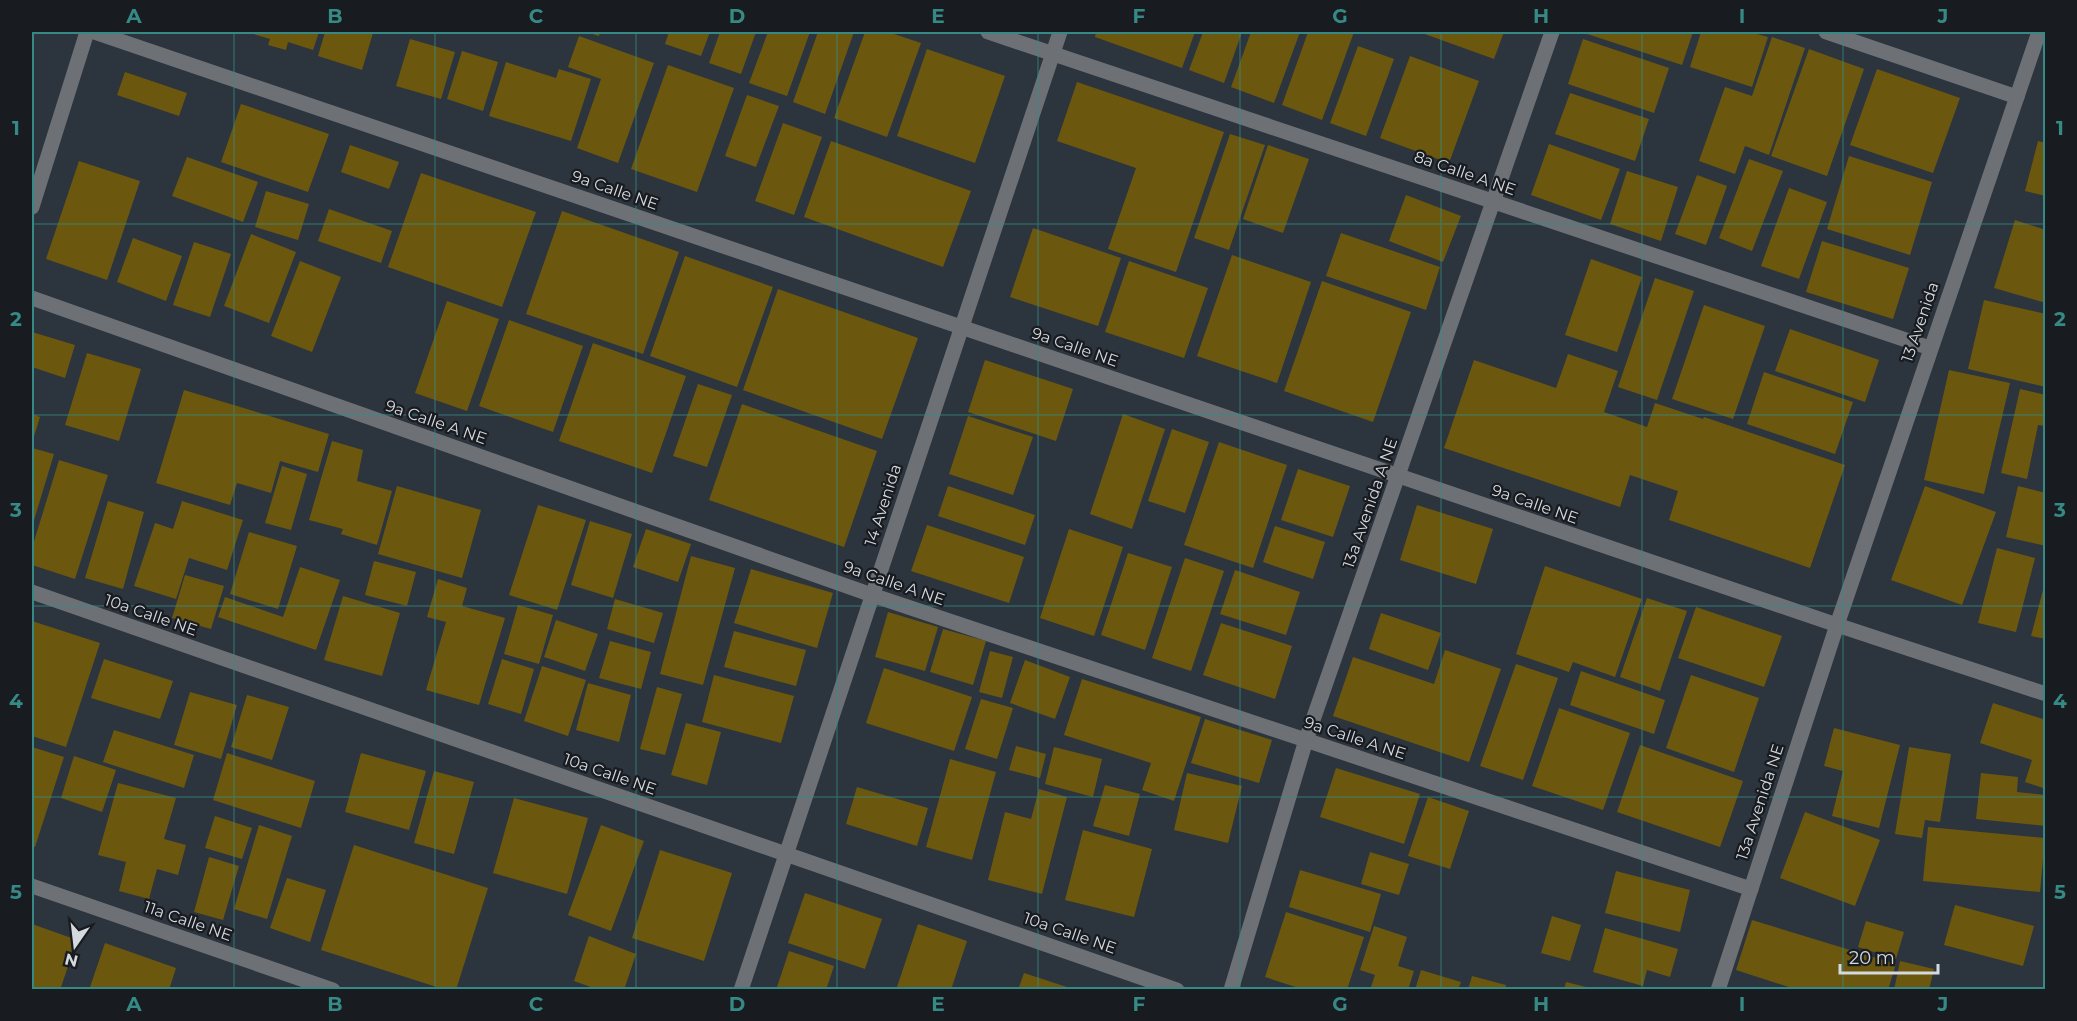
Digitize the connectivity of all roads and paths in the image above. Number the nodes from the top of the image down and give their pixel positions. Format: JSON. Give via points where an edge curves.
{"nodes":[{"id":1,"x":87,"y":32,"type":"edge"},
{"id":2,"x":94,"y":32,"type":"edge"},
{"id":3,"x":988,"y":32,"type":"edge"},
{"id":4,"x":1060,"y":32,"type":"edge"},
{"id":5,"x":1552,"y":32,"type":"edge"},
{"id":6,"x":1826,"y":32,"type":"edge"},
{"id":7,"x":2039,"y":32,"type":"edge"},
{"id":8,"x":1052,"y":53,"type":"junction"},
{"id":9,"x":2017,"y":97,"type":"junction"},
{"id":10,"x":1494,"y":202,"type":"junction"},
{"id":11,"x":32,"y":207,"type":"edge"},
{"id":12,"x":32,"y":298,"type":"edge"},
{"id":13,"x":961,"y":327,"type":"junction"},
{"id":14,"x":1930,"y":348,"type":"junction"},
{"id":15,"x":1398,"y":476,"type":"junction"},
{"id":16,"x":32,"y":592,"type":"edge"},
{"id":17,"x":872,"y":595,"type":"junction"},
{"id":18,"x":1837,"y":625,"type":"junction"},
{"id":19,"x":2046,"y":694,"type":"edge"},
{"id":20,"x":1306,"y":740,"type":"junction"},
{"id":21,"x":786,"y":854,"type":"junction"},
{"id":22,"x":32,"y":886,"type":"edge"},
{"id":23,"x":1750,"y":889,"type":"junction"},
{"id":24,"x":333,"y":990,"type":"edge"},
{"id":25,"x":741,"y":990,"type":"edge"},
{"id":26,"x":1177,"y":990,"type":"edge"},
{"id":27,"x":1231,"y":990,"type":"edge"},
{"id":28,"x":1719,"y":990,"type":"edge"}],
"edges":[{"from":1,"to":11,"type":"street"},
{"from":2,"to":13,"type":"street","name":"9a Calle NE"},
{"from":3,"to":8,"type":"street","name":"8a Calle A NE"},
{"from":4,"to":8,"type":"street","name":"14 Avenida"},
{"from":5,"to":10,"type":"street","name":"13a Avenida A NE"},
{"from":6,"to":9,"type":"street"},
{"from":7,"to":9,"type":"street","name":"13 Avenida"},
{"from":8,"to":10,"type":"street","name":"8a Calle A NE"},
{"from":8,"to":13,"type":"street","name":"14 Avenida"},
{"from":9,"to":14,"type":"street","name":"13 Avenida"},
{"from":10,"to":14,"type":"street","name":"8a Calle A NE"},
{"from":10,"to":15,"type":"street","name":"13a Avenida A NE"},
{"from":12,"to":17,"type":"street","name":"9a Calle A NE"},
{"from":13,"to":15,"type":"street","name":"9a Calle NE"},
{"from":13,"to":17,"type":"street","name":"14 Avenida"},
{"from":14,"to":18,"type":"street","name":"13 Avenida"},
{"from":15,"to":18,"type":"street","name":"9a Calle NE"},
{"from":15,"to":20,"type":"street","name":"13a Avenida A NE"},
{"from":16,"to":21,"type":"street","name":"10a Calle NE"},
{"from":17,"to":20,"type":"street","name":"9a Calle A NE"},
{"from":17,"to":21,"type":"street","name":"14 Avenida"},
{"from":18,"to":19,"type":"street","name":"9a Calle NE"},
{"from":18,"to":23,"type":"street","name":"13a Avenida NE"},
{"from":20,"to":23,"type":"street","name":"9a Calle A NE"},
{"from":20,"to":27,"type":"street","name":"13a Avenida A NE"},
{"from":21,"to":25,"type":"street","name":"14 Avenida"},
{"from":21,"to":26,"type":"street","name":"10a Calle NE"},
{"from":22,"to":24,"type":"street","name":"11a Calle NE"},
{"from":23,"to":28,"type":"street","name":"13a Avenida NE"}]}
